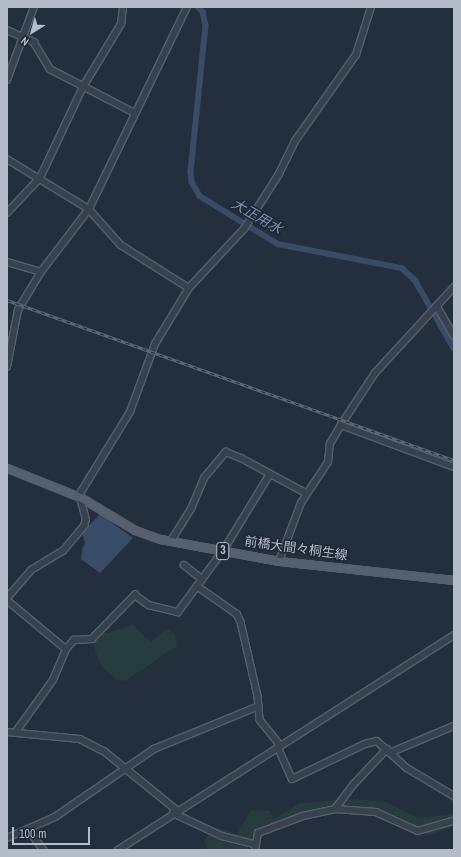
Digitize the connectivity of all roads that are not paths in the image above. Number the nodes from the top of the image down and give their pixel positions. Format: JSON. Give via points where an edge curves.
{"nodes":[{"id":1,"x":34,"y":7,"type":"edge"},
{"id":2,"x":122,"y":7,"type":"edge"},
{"id":3,"x":187,"y":7,"type":"edge"},
{"id":4,"x":371,"y":7,"type":"edge"},
{"id":5,"x":7,"y":30,"type":"edge"},
{"id":6,"x":24,"y":36,"type":"junction"},
{"id":7,"x":7,"y":80,"type":"edge"},
{"id":8,"x":83,"y":87,"type":"junction"},
{"id":9,"x":135,"y":113,"type":"junction"},
{"id":10,"x":7,"y":159,"type":"edge"},
{"id":11,"x":40,"y":178,"type":"junction"},
{"id":12,"x":89,"y":209,"type":"junction"},
{"id":13,"x":7,"y":213,"type":"edge"},
{"id":14,"x":7,"y":262,"type":"edge"},
{"id":15,"x":41,"y":272,"type":"junction"},
{"id":16,"x":454,"y":287,"type":"edge"},
{"id":17,"x":189,"y":288,"type":"junction"},
{"id":18,"x":436,"y":306,"type":"junction"},
{"id":19,"x":454,"y":336,"type":"edge"},
{"id":20,"x":7,"y":367,"type":"edge"},
{"id":21,"x":341,"y":425,"type":"junction"},
{"id":22,"x":454,"y":467,"type":"edge"},
{"id":23,"x":7,"y":468,"type":"edge"},
{"id":24,"x":270,"y":474,"type":"junction"},
{"id":25,"x":306,"y":493,"type":"junction"},
{"id":26,"x":80,"y":497,"type":"junction"},
{"id":27,"x":171,"y":541,"type":"junction"},
{"id":28,"x":223,"y":551,"type":"junction"},
{"id":29,"x":279,"y":561,"type":"junction"},
{"id":30,"x":184,"y":565,"type":"dead end"},
{"id":31,"x":202,"y":579,"type":"junction"},
{"id":32,"x":454,"y":580,"type":"edge"},
{"id":33,"x":196,"y":586,"type":"junction"},
{"id":34,"x":7,"y":599,"type":"edge"},
{"id":35,"x":454,"y":635,"type":"edge"},
{"id":36,"x":66,"y":649,"type":"junction"},
{"id":37,"x":259,"y":706,"type":"junction"},
{"id":38,"x":454,"y":726,"type":"edge"},
{"id":39,"x":7,"y":732,"type":"edge"},
{"id":40,"x":15,"y":733,"type":"junction"},
{"id":41,"x":279,"y":746,"type":"junction"},
{"id":42,"x":390,"y":751,"type":"junction"},
{"id":43,"x":125,"y":768,"type":"junction"},
{"id":44,"x":454,"y":796,"type":"edge"},
{"id":45,"x":335,"y":809,"type":"junction"},
{"id":46,"x":176,"y":812,"type":"junction"},
{"id":47,"x":454,"y":821,"type":"edge"},
{"id":48,"x":28,"y":829,"type":"junction"},
{"id":49,"x":7,"y":838,"type":"edge"},
{"id":50,"x":254,"y":847,"type":"edge"},
{"id":51,"x":44,"y":850,"type":"edge"},
{"id":52,"x":118,"y":850,"type":"edge"}],
"edges":[{"from":1,"to":6,"type":"street"},
{"from":2,"to":8,"type":"street","via":[[121,24]]},
{"from":3,"to":9,"type":"street"},
{"from":4,"to":17,"type":"street","via":[[356,55],[295,141],[244,229]]},
{"from":5,"to":6,"type":"street"},
{"from":6,"to":7,"type":"street"},
{"from":6,"to":8,"type":"street","via":[[34,42],[50,69]]},
{"from":8,"to":9,"type":"street"},
{"from":8,"to":11,"type":"street"},
{"from":9,"to":12,"type":"street"},
{"from":10,"to":11,"type":"street"},
{"from":11,"to":12,"type":"street"},
{"from":11,"to":13,"type":"street"},
{"from":12,"to":15,"type":"street"},
{"from":12,"to":17,"type":"street","via":[[121,245]]},
{"from":14,"to":15,"type":"street"},
{"from":15,"to":20,"type":"street","via":[[18,310]]},
{"from":16,"to":18,"type":"street"},
{"from":17,"to":26,"type":"street","via":[[156,344],[130,412]]},
{"from":18,"to":19,"type":"street"},
{"from":18,"to":21,"type":"street","via":[[375,373]]},
{"from":21,"to":22,"type":"street"},
{"from":21,"to":25,"type":"street","via":[[330,444],[328,462]]},
{"from":23,"to":26,"type":"main road","name":"前橋大間々桐生線","number":"3"},
{"from":24,"to":25,"type":"street"},
{"from":24,"to":27,"type":"street","via":[[226,452],[204,478],[191,509]]},
{"from":24,"to":28,"type":"street"},
{"from":25,"to":29,"type":"street"},
{"from":26,"to":27,"type":"main road","name":"前橋大間々桐生線","number":"3","via":[[135,530]]},
{"from":26,"to":34,"type":"street","via":[[86,520],[84,526],[63,551],[31,570]]},
{"from":27,"to":28,"type":"main road","name":"前橋大間々桐生線","number":"3"},
{"from":28,"to":29,"type":"main road","name":"前橋大間々桐生線","number":"3"},
{"from":28,"to":31,"type":"street"},
{"from":29,"to":32,"type":"main road","name":"前橋大間々桐生線","number":"3"},
{"from":30,"to":31,"type":"street"},
{"from":31,"to":33,"type":"street"},
{"from":33,"to":36,"type":"street","via":[[178,612],[149,605],[135,595],[92,639],[76,639]]},
{"from":33,"to":37,"type":"street","via":[[237,614],[241,622]]},
{"from":34,"to":36,"type":"street"},
{"from":35,"to":41,"type":"street"},
{"from":36,"to":40,"type":"street","via":[[52,680]]},
{"from":37,"to":41,"type":"street","via":[[260,720]]},
{"from":37,"to":43,"type":"street","via":[[154,749]]},
{"from":38,"to":42,"type":"street"},
{"from":39,"to":40,"type":"street"},
{"from":40,"to":43,"type":"street","via":[[80,739],[104,751]]},
{"from":41,"to":42,"type":"street","via":[[292,778],[365,744],[378,741]]},
{"from":41,"to":46,"type":"street"},
{"from":42,"to":44,"type":"street","via":[[406,768]]},
{"from":42,"to":45,"type":"street","via":[[354,784]]},
{"from":43,"to":46,"type":"street"},
{"from":43,"to":48,"type":"street","via":[[55,818]]},
{"from":45,"to":47,"type":"street","via":[[376,812],[418,831]]},
{"from":45,"to":50,"type":"street","via":[[303,816],[258,833]]},
{"from":46,"to":50,"type":"street","via":[[222,836]]},
{"from":46,"to":52,"type":"street"},
{"from":48,"to":49,"type":"street"},
{"from":48,"to":51,"type":"street"}]}
